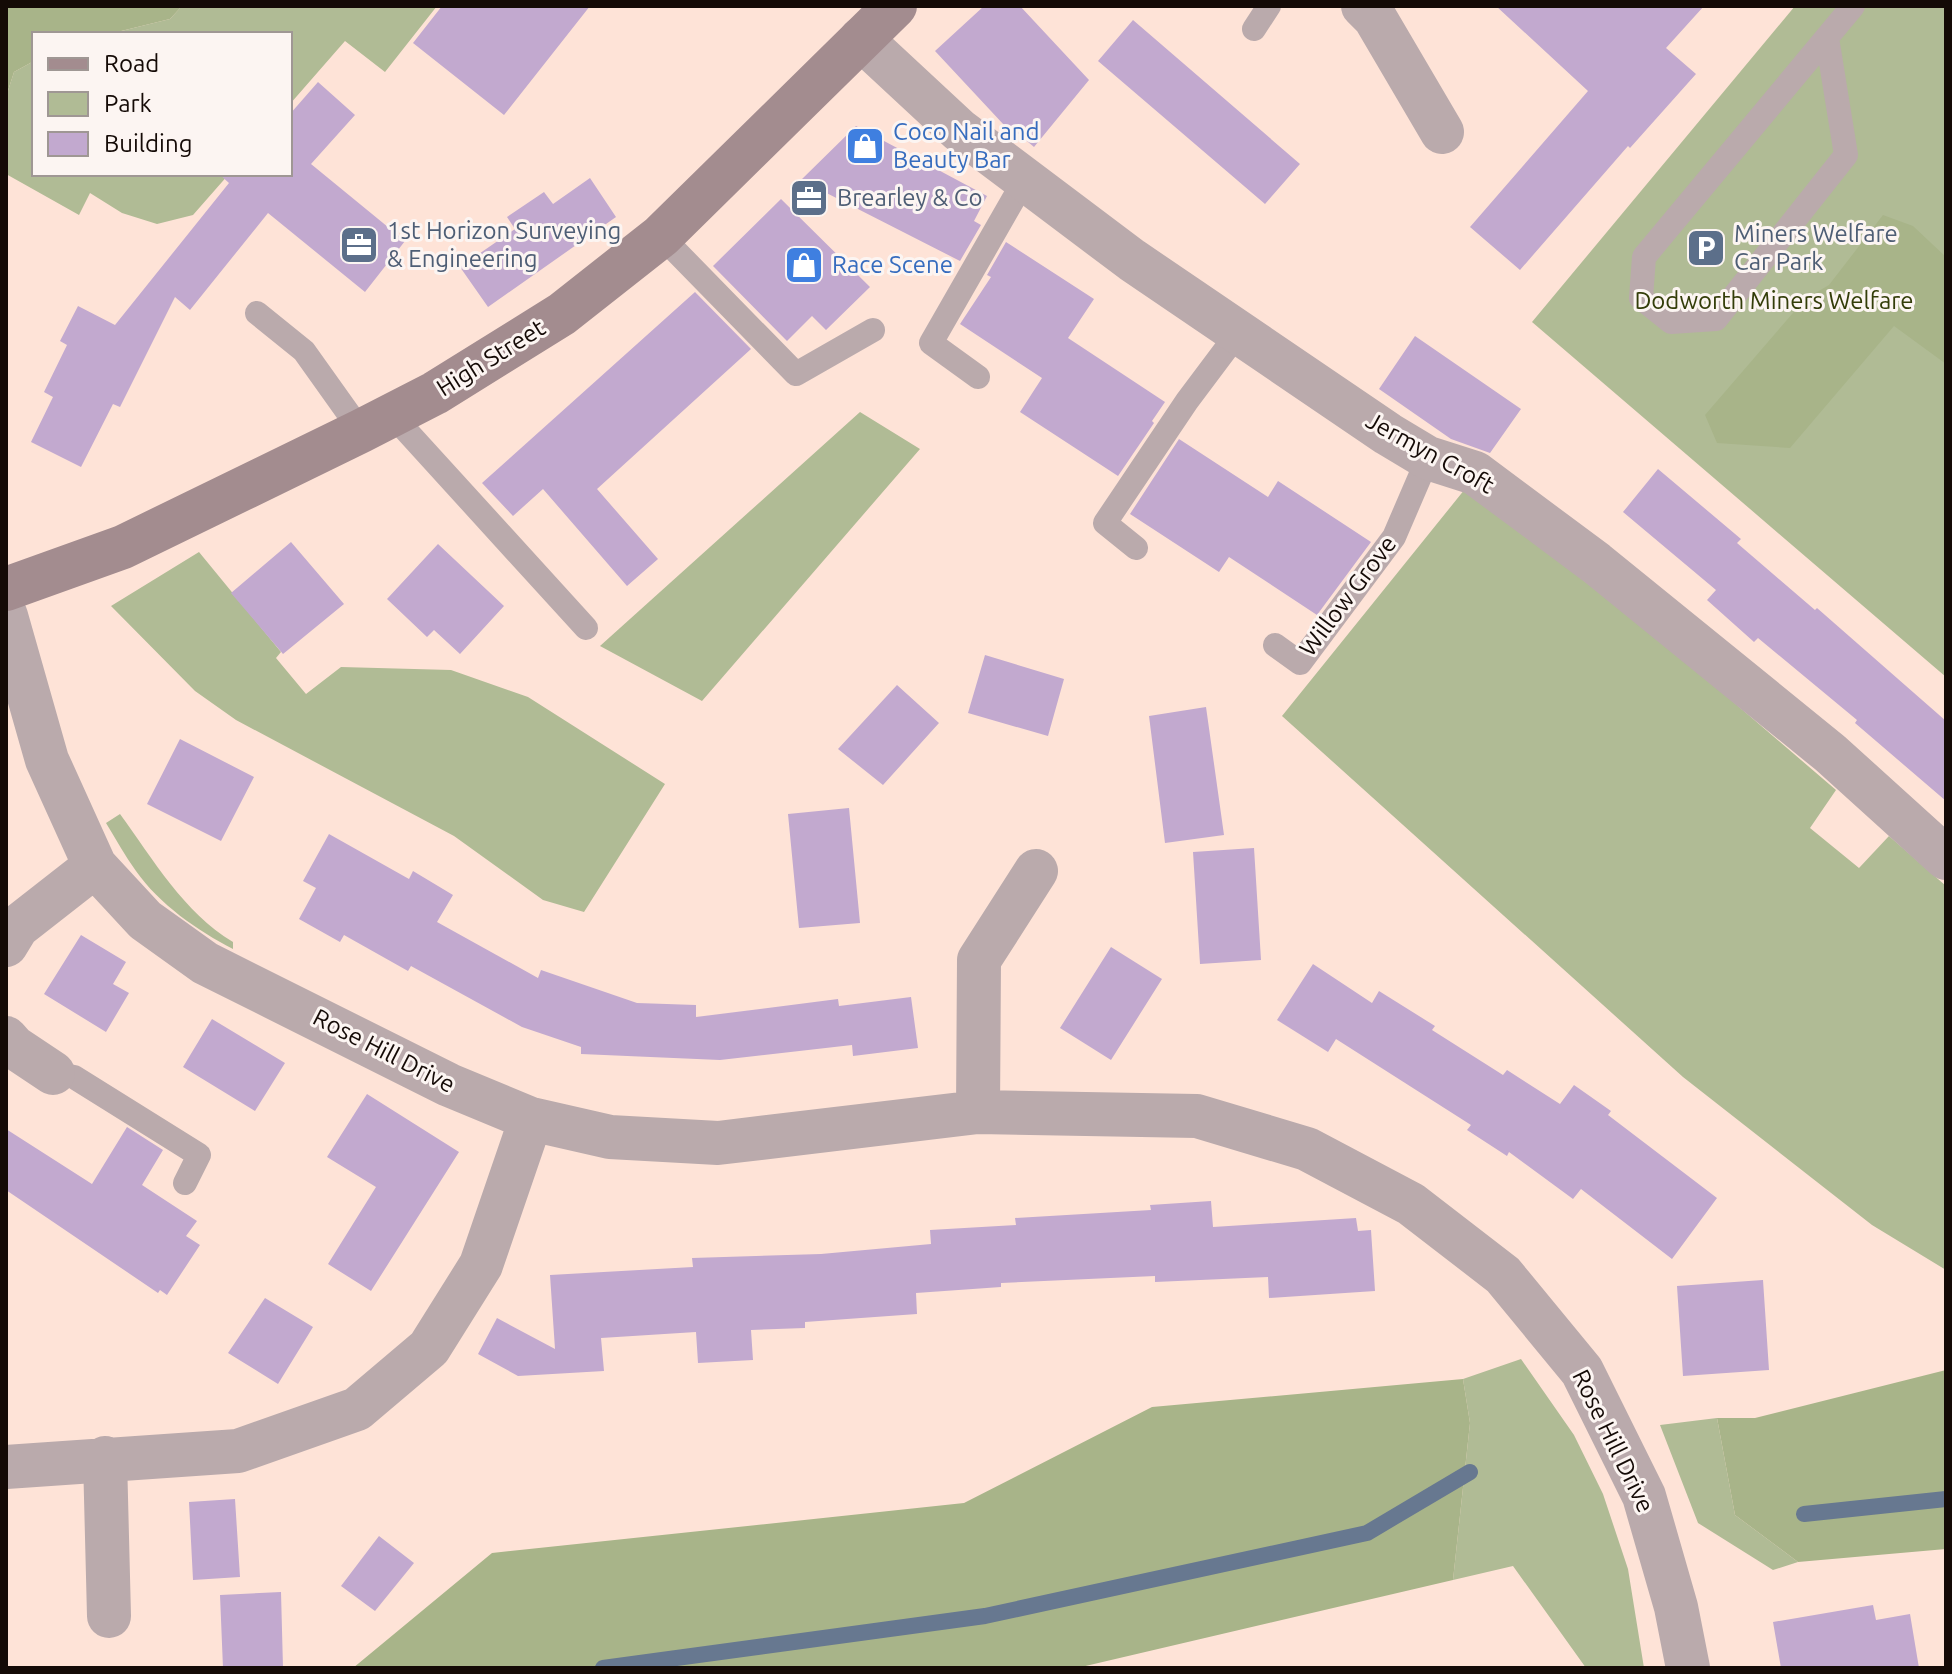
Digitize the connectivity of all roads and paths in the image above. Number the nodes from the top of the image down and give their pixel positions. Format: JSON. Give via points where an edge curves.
{"nodes":[{"id":1,"x":895,"y":6,"type":"edge"},
{"id":2,"x":1269,"y":6,"type":"edge"},
{"id":3,"x":1363,"y":6,"type":"edge"},
{"id":4,"x":1853,"y":6,"type":"edge"},
{"id":5,"x":1254,"y":29,"type":"dead end"},
{"id":6,"x":1827,"y":38,"type":"junction"},
{"id":7,"x":861,"y":39,"type":"junction"},
{"id":8,"x":1442,"y":132,"type":"dead end"},
{"id":9,"x":1025,"y":179,"type":"junction"},
{"id":10,"x":661,"y":236,"type":"junction"},
{"id":11,"x":257,"y":313,"type":"dead end"},
{"id":12,"x":873,"y":330,"type":"dead end"},
{"id":13,"x":1238,"y":333,"type":"junction"},
{"id":14,"x":978,"y":377,"type":"dead end"},
{"id":15,"x":376,"y":423,"type":"junction"},
{"id":16,"x":1428,"y":458,"type":"junction"},
{"id":17,"x":1136,"y":548,"type":"dead end"},
{"id":18,"x":6,"y":589,"type":"edge"},
{"id":19,"x":6,"y":616,"type":"edge"},
{"id":20,"x":586,"y":628,"type":"dead end"},
{"id":21,"x":1275,"y":645,"type":"dead end"},
{"id":22,"x":1946,"y":858,"type":"edge"},
{"id":23,"x":95,"y":866,"type":"junction"},
{"id":24,"x":1036,"y":871,"type":"dead end"},
{"id":25,"x":6,"y":945,"type":"edge"},
{"id":26,"x":6,"y":1038,"type":"edge"},
{"id":27,"x":53,"y":1073,"type":"joint"},
{"id":28,"x":978,"y":1112,"type":"junction"},
{"id":29,"x":531,"y":1119,"type":"junction"},
{"id":30,"x":185,"y":1183,"type":"dead end"},
{"id":31,"x":105,"y":1458,"type":"junction"},
{"id":32,"x":6,"y":1467,"type":"edge"},
{"id":33,"x":109,"y":1616,"type":"dead end"},
{"id":34,"x":1688,"y":1668,"type":"edge"}],
"edges":[{"from":1,"to":7,"type":"main road","name":"High Street"},
{"from":2,"to":5,"type":"lane"},
{"from":3,"to":8,"type":"street"},
{"from":4,"to":6,"type":"lane"},
{"from":6,"to":6,"type":"lane","via":[[1644,257],[1641,298],[1671,322],[1716,319],[1846,155]]},
{"from":7,"to":9,"type":"street","name":"Jermyn Croft","via":[[959,130]]},
{"from":7,"to":10,"type":"main road","name":"High Street"},
{"from":9,"to":13,"type":"street","name":"Jermyn Croft"},
{"from":9,"to":14,"type":"lane","via":[[931,343]]},
{"from":10,"to":12,"type":"lane","via":[[796,374]]},
{"from":10,"to":15,"type":"main road","name":"High Street","via":[[562,314]]},
{"from":11,"to":15,"type":"lane"},
{"from":13,"to":16,"type":"street","name":"Jermyn Croft"},
{"from":13,"to":17,"type":"lane","via":[[1105,523]]},
{"from":15,"to":18,"type":"main road","name":"High Street","via":[[123,547]]},
{"from":15,"to":20,"type":"lane"},
{"from":16,"to":21,"type":"lane","name":"Willow Grove","via":[[1394,537],[1300,663]]},
{"from":16,"to":22,"type":"street","name":"Jermyn Croft","via":[[1475,473],[1596,563],[1830,753]]},
{"from":19,"to":23,"type":"street","name":"Rose Hill Drive","via":[[47,760]]},
{"from":23,"to":25,"type":"street","via":[[17,927]]},
{"from":23,"to":29,"type":"street","name":"Rose Hill Drive","via":[[145,920],[205,963],[449,1085]]},
{"from":24,"to":28,"type":"street","via":[[979,960]]},
{"from":26,"to":27,"type":"street"},
{"from":27,"to":30,"type":"lane","via":[[74,1077],[199,1155]]},
{"from":28,"to":29,"type":"street","name":"Rose Hill Drive","via":[[718,1143],[610,1137]]},
{"from":28,"to":34,"type":"street","name":"Rose Hill Drive","via":[[1211,1120],[1307,1149],[1411,1204],[1492,1266],[1582,1371],[1644,1496]]},
{"from":29,"to":31,"type":"street","via":[[481,1265],[429,1348],[357,1409],[238,1451]]},
{"from":31,"to":32,"type":"street"},
{"from":31,"to":33,"type":"street"}]}
